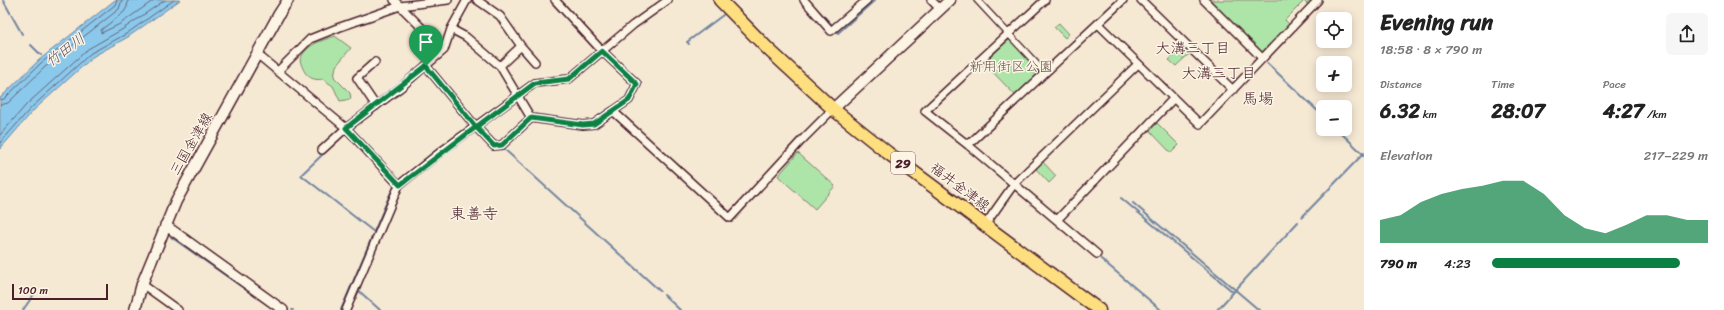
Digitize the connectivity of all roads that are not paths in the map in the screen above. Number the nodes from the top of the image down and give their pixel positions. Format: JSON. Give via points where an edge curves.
{"nodes":[{"id":1,"x":288,"y":0,"type":"edge"},
{"id":2,"x":394,"y":0,"type":"edge"},
{"id":3,"x":448,"y":0,"type":"edge"},
{"id":4,"x":466,"y":0,"type":"edge"},
{"id":5,"x":478,"y":0,"type":"edge"},
{"id":6,"x":555,"y":0,"type":"edge"},
{"id":7,"x":668,"y":0,"type":"edge"},
{"id":8,"x":720,"y":0,"type":"edge"},
{"id":9,"x":804,"y":0,"type":"edge"},
{"id":10,"x":867,"y":0,"type":"edge"},
{"id":11,"x":931,"y":0,"type":"edge"},
{"id":12,"x":950,"y":0,"type":"edge"},
{"id":13,"x":977,"y":0,"type":"edge"},
{"id":14,"x":1045,"y":0,"type":"edge"},
{"id":15,"x":1123,"y":0,"type":"edge"},
{"id":16,"x":1141,"y":0,"type":"edge"},
{"id":17,"x":1204,"y":0,"type":"edge"},
{"id":18,"x":1318,"y":0,"type":"edge"},
{"id":19,"x":400,"y":6,"type":"junction"},
{"id":20,"x":940,"y":9,"type":"junction"},
{"id":21,"x":1098,"y":24,"type":"junction"},
{"id":22,"x":451,"y":29,"type":"junction"},
{"id":23,"x":1008,"y":34,"type":"junction"},
{"id":24,"x":521,"y":46,"type":"junction"},
{"id":25,"x":444,"y":50,"type":"junction"},
{"id":26,"x":602,"y":51,"type":"junction"},
{"id":27,"x":257,"y":54,"type":"junction"},
{"id":28,"x":1262,"y":58,"type":"junction"},
{"id":29,"x":375,"y":62,"type":"dead end"},
{"id":30,"x":535,"y":62,"type":"dead end"},
{"id":31,"x":1138,"y":64,"type":"junction"},
{"id":32,"x":426,"y":66,"type":"junction"},
{"id":33,"x":500,"y":66,"type":"junction"},
{"id":34,"x":278,"y":71,"type":"junction"},
{"id":35,"x":1045,"y":73,"type":"junction"},
{"id":36,"x":1233,"y":90,"type":"junction"},
{"id":37,"x":517,"y":96,"type":"junction"},
{"id":38,"x":1173,"y":99,"type":"junction"},
{"id":39,"x":376,"y":106,"type":"junction"},
{"id":40,"x":833,"y":109,"type":"junction"},
{"id":41,"x":612,"y":111,"type":"junction"},
{"id":42,"x":531,"y":118,"type":"junction"},
{"id":43,"x":476,"y":127,"type":"junction"},
{"id":44,"x":346,"y":128,"type":"junction"},
{"id":45,"x":968,"y":145,"type":"junction"},
{"id":46,"x":322,"y":150,"type":"dead end"},
{"id":47,"x":1014,"y":184,"type":"junction"},
{"id":48,"x":400,"y":185,"type":"junction"},
{"id":49,"x":1057,"y":220,"type":"junction"},
{"id":50,"x":166,"y":225,"type":"junction"},
{"id":51,"x":985,"y":225,"type":"junction"},
{"id":52,"x":1097,"y":254,"type":"dead end"},
{"id":53,"x":142,"y":284,"type":"junction"},
{"id":54,"x":135,"y":310,"type":"edge"},
{"id":55,"x":178,"y":310,"type":"edge"},
{"id":56,"x":283,"y":310,"type":"edge"},
{"id":57,"x":346,"y":310,"type":"edge"},
{"id":58,"x":1098,"y":310,"type":"edge"}],
"edges":[{"from":1,"to":27,"type":"main road","name":"三国金津線"},
{"from":2,"to":19,"type":"street"},
{"from":3,"to":19,"type":"street"},
{"from":4,"to":22,"type":"street"},
{"from":5,"to":24,"type":"street","via":[[500,16]]},
{"from":6,"to":26,"type":"street"},
{"from":7,"to":26,"type":"street"},
{"from":8,"to":40,"type":"main road","name":"福井金津線","number":"29"},
{"from":9,"to":10,"type":"street","via":[[832,31]]},
{"from":11,"to":20,"type":"street"},
{"from":12,"to":20,"type":"main road"},
{"from":13,"to":23,"type":"street"},
{"from":14,"to":23,"type":"street"},
{"from":15,"to":21,"type":"street"},
{"from":16,"to":36,"type":"street"},
{"from":17,"to":28,"type":"street"},
{"from":18,"to":28,"type":"street"},
{"from":19,"to":25,"type":"street"},
{"from":19,"to":34,"type":"street","via":[[310,39]]},
{"from":20,"to":40,"type":"main road"},
{"from":21,"to":31,"type":"street"},
{"from":21,"to":35,"type":"street"},
{"from":22,"to":25,"type":"street"},
{"from":22,"to":33,"type":"street","via":[[466,37]]},
{"from":23,"to":35,"type":"street"},
{"from":23,"to":45,"type":"street","via":[[926,111]]},
{"from":24,"to":30,"type":"street"},
{"from":24,"to":33,"type":"street"},
{"from":25,"to":32,"type":"street"},
{"from":26,"to":37,"type":"street","via":[[569,79],[535,83]]},
{"from":26,"to":41,"type":"street","via":[[637,84],[629,100]]},
{"from":27,"to":34,"type":"street"},
{"from":27,"to":50,"type":"main road","name":"三国金津線","via":[[189,176]]},
{"from":28,"to":36,"type":"street"},
{"from":29,"to":39,"type":"street","via":[[357,78]]},
{"from":31,"to":38,"type":"street"},
{"from":31,"to":47,"type":"street"},
{"from":32,"to":39,"type":"street"},
{"from":32,"to":43,"type":"street"},
{"from":33,"to":37,"type":"street"},
{"from":34,"to":44,"type":"street"},
{"from":35,"to":45,"type":"street"},
{"from":36,"to":38,"type":"street","via":[[1200,124]]},
{"from":37,"to":42,"type":"street"},
{"from":37,"to":43,"type":"street"},
{"from":38,"to":49,"type":"street"},
{"from":39,"to":44,"type":"street"},
{"from":40,"to":41,"type":"street","via":[[730,218]]},
{"from":40,"to":51,"type":"main road","name":"福井金津線","number":"29"},
{"from":41,"to":42,"type":"street","via":[[594,124],[583,125]]},
{"from":42,"to":43,"type":"street","via":[[502,145],[494,146]]},
{"from":43,"to":48,"type":"street"},
{"from":44,"to":46,"type":"street"},
{"from":44,"to":48,"type":"street"},
{"from":45,"to":47,"type":"street"},
{"from":47,"to":49,"type":"street"},
{"from":47,"to":51,"type":"street"},
{"from":48,"to":57,"type":"street"},
{"from":49,"to":52,"type":"street"},
{"from":50,"to":53,"type":"main road","name":"三国金津線"},
{"from":50,"to":56,"type":"street"},
{"from":51,"to":58,"type":"main road","name":"福井金津線","number":"29"},
{"from":53,"to":54,"type":"main road","name":"三国金津線"},
{"from":53,"to":55,"type":"street"}]}
